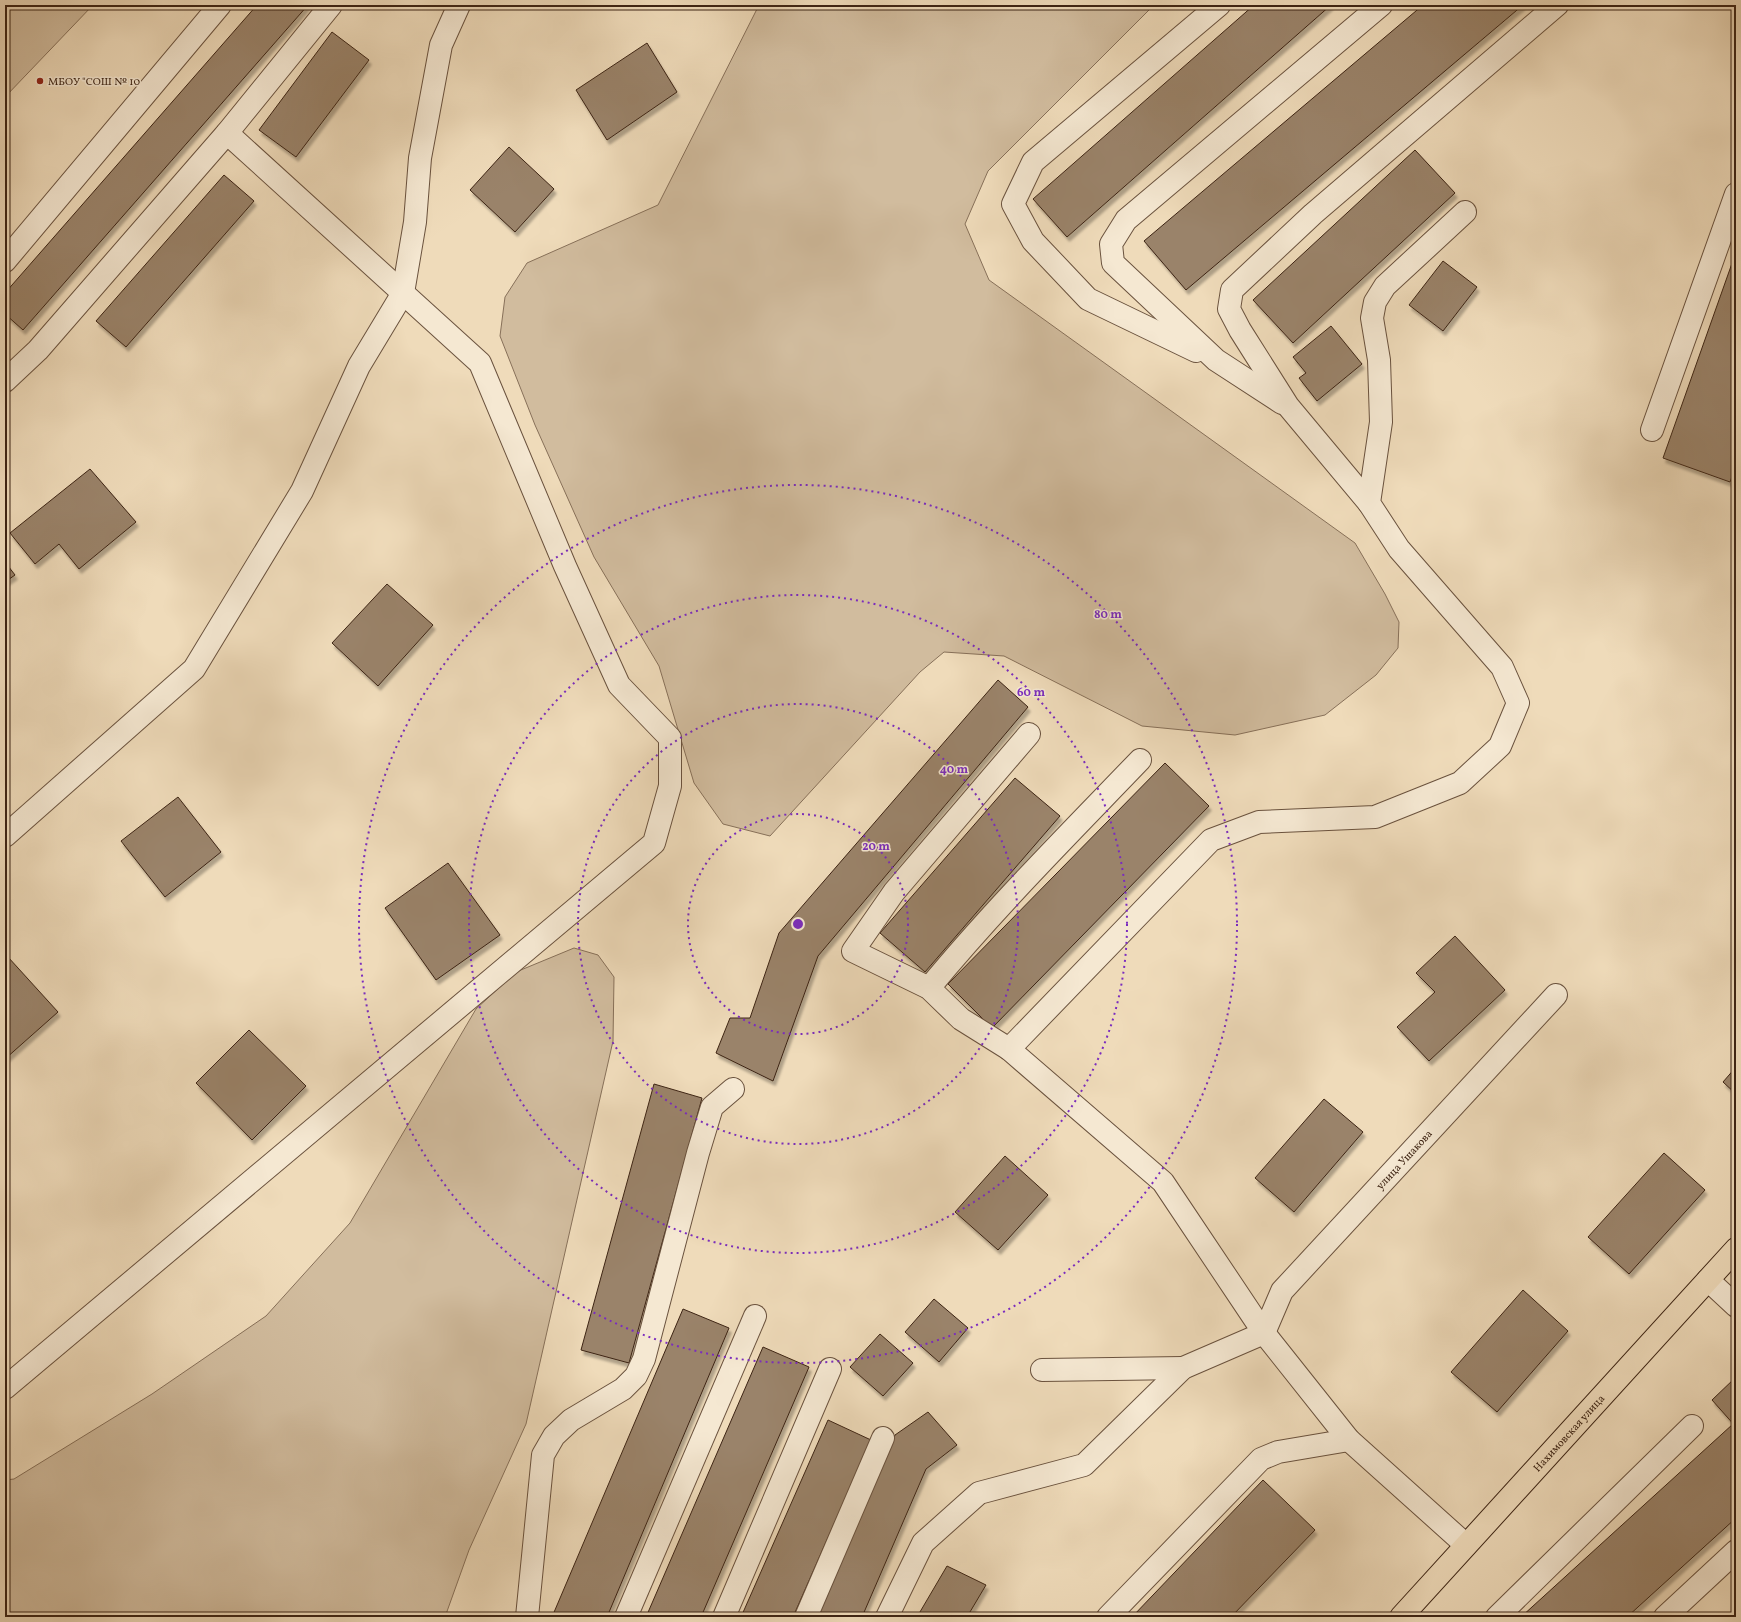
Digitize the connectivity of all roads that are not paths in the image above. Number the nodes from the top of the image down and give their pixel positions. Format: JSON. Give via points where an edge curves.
{"nodes":[{"id":1,"x":220,"y":5,"type":"edge"},
{"id":2,"x":332,"y":5,"type":"edge"},
{"id":3,"x":459,"y":5,"type":"edge"},
{"id":4,"x":1219,"y":5,"type":"edge"},
{"id":5,"x":1381,"y":5,"type":"edge"},
{"id":6,"x":1557,"y":5,"type":"edge"},
{"id":7,"x":227,"y":133,"type":"junction"},
{"id":8,"x":1736,"y":194,"type":"edge"},
{"id":9,"x":1465,"y":212,"type":"dead end"},
{"id":10,"x":5,"y":261,"type":"edge"},
{"id":11,"x":403,"y":293,"type":"junction"},
{"id":12,"x":1216,"y":360,"type":"junction"},
{"id":13,"x":5,"y":381,"type":"edge"},
{"id":14,"x":1288,"y":406,"type":"junction"},
{"id":15,"x":1652,"y":430,"type":"dead end"},
{"id":16,"x":1369,"y":503,"type":"junction"},
{"id":17,"x":1029,"y":734,"type":"dead end"},
{"id":18,"x":1140,"y":760,"type":"dead end"},
{"id":19,"x":5,"y":836,"type":"edge"},
{"id":20,"x":929,"y":988,"type":"junction"},
{"id":21,"x":1556,"y":995,"type":"dead end"},
{"id":22,"x":1009,"y":1049,"type":"junction"},
{"id":23,"x":733,"y":1089,"type":"dead end"},
{"id":24,"x":1736,"y":1249,"type":"edge"},
{"id":25,"x":1708,"y":1280,"type":"junction"},
{"id":26,"x":1736,"y":1306,"type":"edge"},
{"id":27,"x":755,"y":1316,"type":"dead end"},
{"id":28,"x":1264,"y":1333,"type":"junction"},
{"id":29,"x":1184,"y":1368,"type":"junction"},
{"id":30,"x":830,"y":1370,"type":"dead end"},
{"id":31,"x":1042,"y":1370,"type":"dead end"},
{"id":32,"x":5,"y":1388,"type":"edge"},
{"id":33,"x":1692,"y":1426,"type":"dead end"},
{"id":34,"x":883,"y":1438,"type":"dead end"},
{"id":35,"x":1349,"y":1440,"type":"junction"},
{"id":36,"x":1466,"y":1545,"type":"junction"},
{"id":37,"x":1736,"y":1551,"type":"edge"},
{"id":38,"x":527,"y":1617,"type":"edge"},
{"id":39,"x":626,"y":1617,"type":"edge"},
{"id":40,"x":724,"y":1617,"type":"edge"},
{"id":41,"x":806,"y":1617,"type":"edge"},
{"id":42,"x":887,"y":1617,"type":"edge"},
{"id":43,"x":1108,"y":1617,"type":"edge"},
{"id":44,"x":1401,"y":1617,"type":"edge"},
{"id":45,"x":1497,"y":1617,"type":"edge"},
{"id":46,"x":1666,"y":1617,"type":"edge"}],
"edges":[{"from":1,"to":10,"type":"street"},
{"from":2,"to":7,"type":"street"},
{"from":3,"to":11,"type":"street","via":[[441,46],[420,158],[415,222]]},
{"from":4,"to":12,"type":"street","via":[[1033,162],[1013,204],[1033,241],[1088,299]]},
{"from":5,"to":12,"type":"street","via":[[1126,220],[1111,244],[1113,263]]},
{"from":6,"to":14,"type":"street","via":[[1313,214],[1232,290],[1229,309]]},
{"from":7,"to":11,"type":"street"},
{"from":7,"to":13,"type":"street","via":[[38,350]]},
{"from":8,"to":15,"type":"street"},
{"from":9,"to":16,"type":"street","via":[[1385,286],[1375,302],[1372,318],[1379,360],[1380,422]]},
{"from":11,"to":19,"type":"street","via":[[359,366],[302,491],[194,669]]},
{"from":11,"to":32,"type":"street","via":[[480,363],[565,566],[619,685],[670,738],[670,786],[654,842]]},
{"from":12,"to":14,"type":"street"},
{"from":14,"to":16,"type":"street"},
{"from":16,"to":22,"type":"street","via":[[1399,549],[1502,667],[1518,703],[1500,746],[1460,783],[1375,817],[1259,822],[1211,840]]},
{"from":17,"to":20,"type":"street","via":[[894,892],[853,951]]},
{"from":18,"to":20,"type":"street","via":[[976,932]]},
{"from":20,"to":22,"type":"street","via":[[961,1019]]},
{"from":21,"to":28,"type":"street","name":"улица Ушакова","via":[[1282,1291]]},
{"from":22,"to":28,"type":"street","via":[[1163,1182]]},
{"from":23,"to":38,"type":"street","via":[[712,1107],[644,1359],[636,1376],[623,1389],[571,1420],[554,1436],[543,1455]]},
{"from":24,"to":25,"type":"main road","name":"Нахимовская улица"},
{"from":25,"to":26,"type":"street"},
{"from":25,"to":36,"type":"main road","name":"Нахимовская улица"},
{"from":27,"to":39,"type":"street"},
{"from":28,"to":29,"type":"street"},
{"from":28,"to":35,"type":"street"},
{"from":29,"to":31,"type":"street"},
{"from":29,"to":42,"type":"street","via":[[1084,1465],[979,1493],[923,1543]]},
{"from":30,"to":40,"type":"street"},
{"from":33,"to":45,"type":"street"},
{"from":34,"to":41,"type":"street"},
{"from":35,"to":36,"type":"street"},
{"from":35,"to":43,"type":"street","via":[[1278,1452],[1261,1459]]},
{"from":36,"to":44,"type":"main road","name":"Нахимовская улица"},
{"from":37,"to":46,"type":"street"}]}
